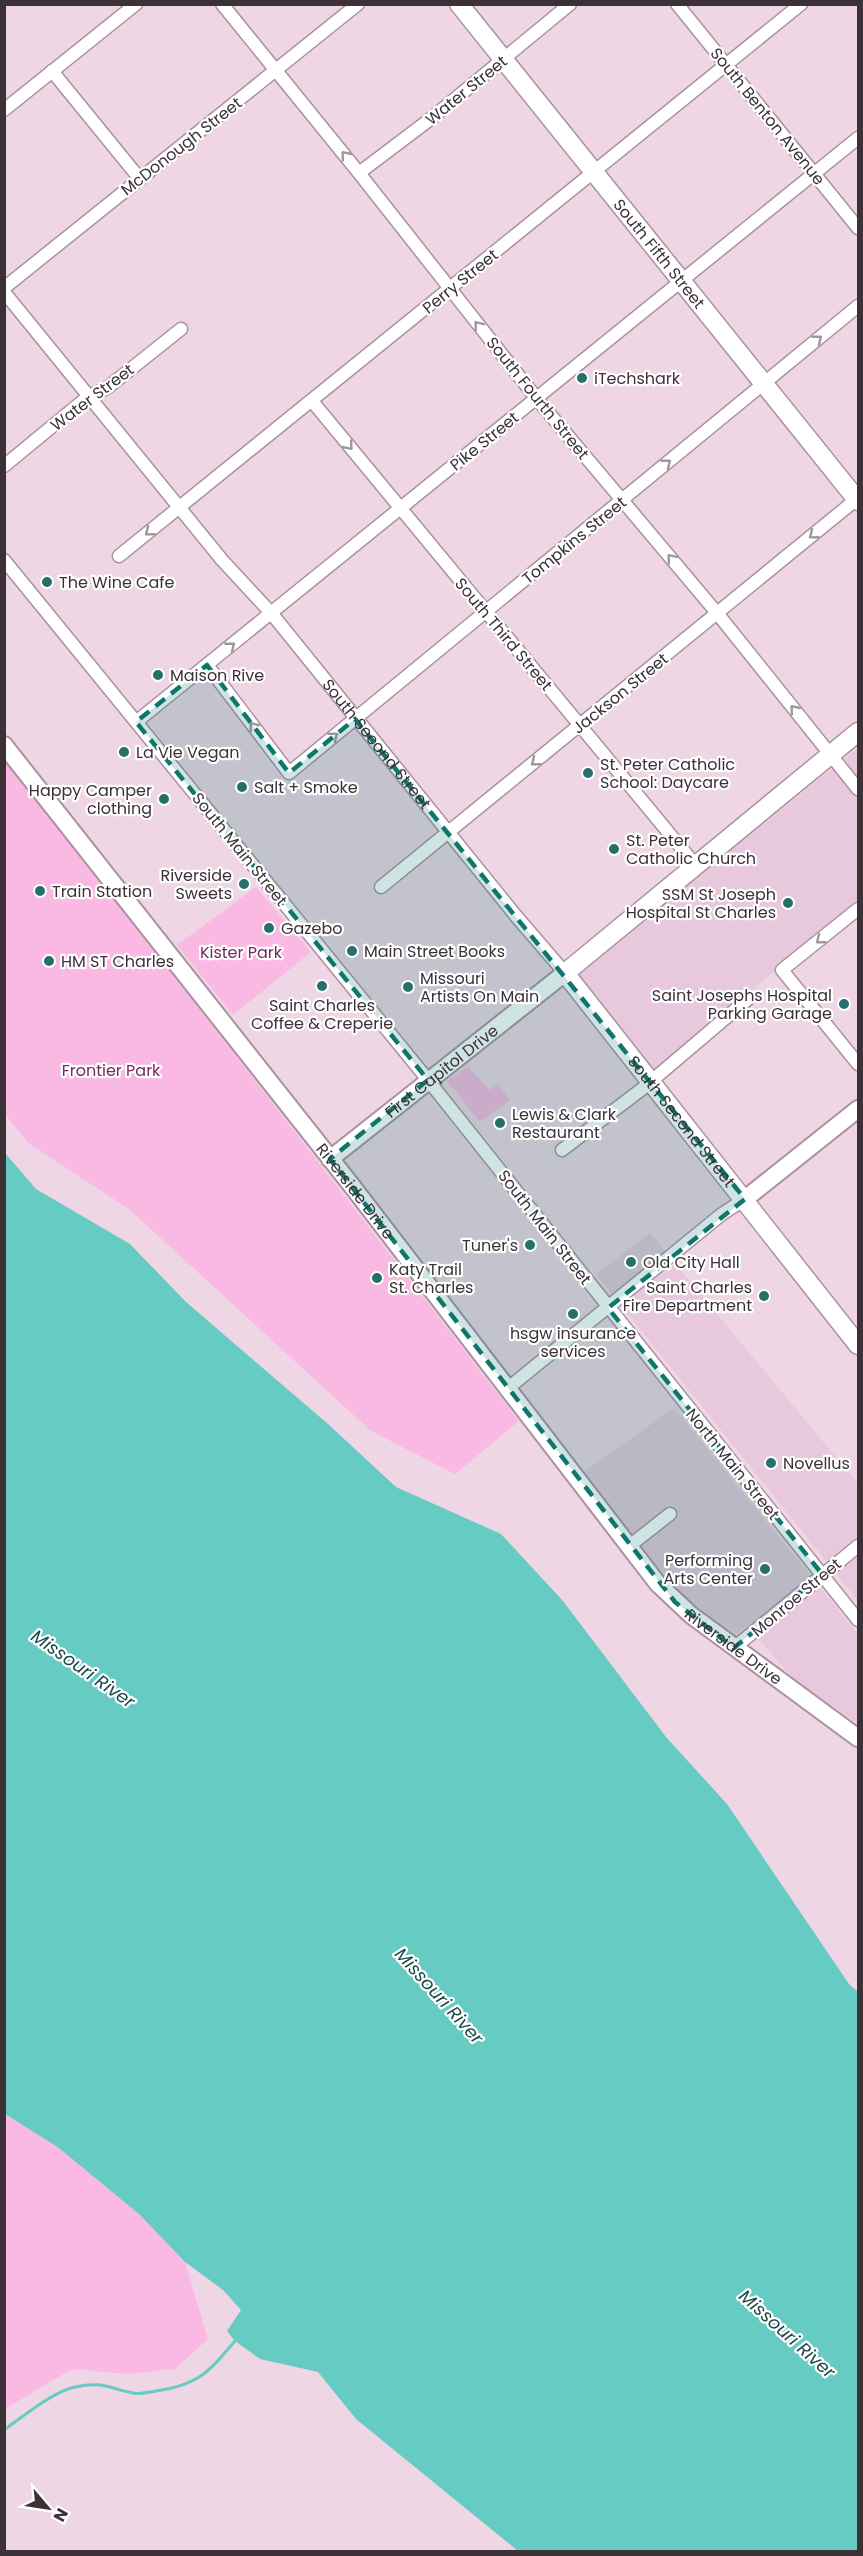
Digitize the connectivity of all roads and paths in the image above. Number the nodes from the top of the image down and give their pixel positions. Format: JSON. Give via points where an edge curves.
{"nodes":[{"id":1,"x":136,"y":4,"type":"edge"},
{"id":2,"x":222,"y":4,"type":"edge"},
{"id":3,"x":358,"y":4,"type":"edge"},
{"id":4,"x":459,"y":4,"type":"edge"},
{"id":5,"x":570,"y":4,"type":"edge"},
{"id":6,"x":677,"y":4,"type":"edge"},
{"id":7,"x":801,"y":4,"type":"edge"},
{"id":8,"x":502,"y":59,"type":"junction"},
{"id":9,"x":728,"y":66,"type":"junction"},
{"id":10,"x":52,"y":71,"type":"junction"},
{"id":11,"x":276,"y":71,"type":"junction"},
{"id":12,"x":4,"y":110,"type":"edge"},
{"id":13,"x":858,"y":138,"type":"edge"},
{"id":14,"x":359,"y":173,"type":"junction"},
{"id":15,"x":595,"y":173,"type":"junction"},
{"id":16,"x":814,"y":174,"type":"junction"},
{"id":17,"x":140,"y":179,"type":"junction"},
{"id":18,"x":858,"y":228,"type":"edge"},
{"id":19,"x":682,"y":281,"type":"junction"},
{"id":20,"x":450,"y":289,"type":"junction"},
{"id":21,"x":4,"y":290,"type":"edge"},
{"id":22,"x":858,"y":306,"type":"edge"},
{"id":23,"x":181,"y":329,"type":"dead end"},
{"id":24,"x":765,"y":383,"type":"junction"},
{"id":25,"x":89,"y":396,"type":"junction"},
{"id":26,"x":537,"y":399,"type":"junction"},
{"id":27,"x":312,"y":401,"type":"junction"},
{"id":28,"x":4,"y":466,"type":"edge"},
{"id":29,"x":858,"y":499,"type":"edge"},
{"id":30,"x":622,"y":500,"type":"junction"},
{"id":31,"x":180,"y":507,"type":"junction"},
{"id":32,"x":401,"y":508,"type":"junction"},
{"id":33,"x":119,"y":556,"type":"dead end"},
{"id":34,"x":4,"y":560,"type":"edge"},
{"id":35,"x":486,"y":611,"type":"junction"},
{"id":36,"x":717,"y":613,"type":"junction"},
{"id":37,"x":272,"y":614,"type":"junction"},
{"id":38,"x":207,"y":665,"type":"junction"},
{"id":39,"x":355,"y":718,"type":"junction"},
{"id":40,"x":136,"y":722,"type":"junction"},
{"id":41,"x":580,"y":725,"type":"junction"},
{"id":42,"x":858,"y":732,"type":"edge"},
{"id":43,"x":4,"y":745,"type":"edge"},
{"id":44,"x":831,"y":755,"type":"junction"},
{"id":45,"x":858,"y":789,"type":"edge"},
{"id":46,"x":448,"y":833,"type":"junction"},
{"id":47,"x":697,"y":867,"type":"junction"},
{"id":48,"x":381,"y":887,"type":"dead end"},
{"id":49,"x":858,"y":909,"type":"edge"},
{"id":50,"x":565,"y":973,"type":"junction"},
{"id":51,"x":747,"y":999,"type":"dead end"},
{"id":52,"x":858,"y":1064,"type":"edge"},
{"id":53,"x":650,"y":1081,"type":"junction"},
{"id":54,"x":429,"y":1082,"type":"junction"},
{"id":55,"x":858,"y":1109,"type":"edge"},
{"id":56,"x":562,"y":1150,"type":"dead end"},
{"id":57,"x":330,"y":1158,"type":"junction"},
{"id":58,"x":745,"y":1199,"type":"junction"},
{"id":59,"x":609,"y":1308,"type":"junction"},
{"id":60,"x":858,"y":1345,"type":"edge"},
{"id":61,"x":507,"y":1389,"type":"junction"},
{"id":62,"x":670,"y":1514,"type":"dead end"},
{"id":63,"x":858,"y":1546,"type":"edge"},
{"id":64,"x":628,"y":1547,"type":"junction"},
{"id":65,"x":822,"y":1575,"type":"junction"},
{"id":66,"x":858,"y":1620,"type":"edge"},
{"id":67,"x":734,"y":1648,"type":"junction"},
{"id":68,"x":858,"y":1738,"type":"edge"}],
"edges":[{"from":1,"to":10,"type":"street"},
{"from":2,"to":11,"type":"street","name":"South Fourth Street"},
{"from":3,"to":11,"type":"street","name":"McDonough Street"},
{"from":4,"to":8,"type":"main road","name":"South Fifth Street"},
{"from":5,"to":8,"type":"street","name":"Water Street"},
{"from":6,"to":9,"type":"street","name":"South Benton Avenue"},
{"from":7,"to":9,"type":"street","name":"Perry Street"},
{"from":8,"to":14,"type":"street","name":"Water Street"},
{"from":8,"to":15,"type":"main road","name":"South Fifth Street"},
{"from":9,"to":15,"type":"street","name":"Perry Street"},
{"from":9,"to":16,"type":"street","name":"South Benton Avenue"},
{"from":10,"to":12,"type":"street"},
{"from":10,"to":17,"type":"street"},
{"from":14,"to":11,"type":"street","name":"South Fourth Street","one_way":true},
{"from":11,"to":17,"type":"street","name":"McDonough Street"},
{"from":13,"to":16,"type":"street","name":"Pike Street"},
{"from":14,"to":20,"type":"street","name":"South Fourth Street"},
{"from":15,"to":19,"type":"main road","name":"South Fifth Street"},
{"from":15,"to":20,"type":"street","name":"Perry Street"},
{"from":16,"to":18,"type":"street","name":"South Benton Avenue"},
{"from":16,"to":19,"type":"street","name":"Pike Street"},
{"from":17,"to":21,"type":"street","name":"McDonough Street"},
{"from":19,"to":24,"type":"main road","name":"South Fifth Street"},
{"from":19,"to":26,"type":"street","name":"Pike Street"},
{"from":26,"to":20,"type":"street","name":"South Fourth Street","one_way":true},
{"from":20,"to":27,"type":"street","name":"Perry Street"},
{"from":21,"to":25,"type":"street","name":"South Second Street"},
{"from":24,"to":22,"type":"street","name":"Tompkins Street","one_way":true},
{"from":23,"to":25,"type":"street","name":"Water Street","via":[[107,388]]},
{"from":24,"to":29,"type":"main road","name":"South Fifth Street"},
{"from":30,"to":24,"type":"street","name":"Tompkins Street","one_way":true},
{"from":25,"to":28,"type":"street","name":"Water Street"},
{"from":25,"to":31,"type":"street","name":"South Second Street"},
{"from":26,"to":30,"type":"street","name":"South Fourth Street"},
{"from":26,"to":32,"type":"street","name":"Pike Street"},
{"from":27,"to":31,"type":"street","name":"Perry Street"},
{"from":27,"to":32,"type":"street","name":"South Third Street","one_way":true},
{"from":29,"to":36,"type":"street","name":"Jackson Street","one_way":true},
{"from":30,"to":35,"type":"street","name":"Tompkins Street"},
{"from":36,"to":30,"type":"street","name":"South Fourth Street","one_way":true},
{"from":31,"to":33,"type":"street","name":"Perry Street","one_way":true},
{"from":31,"to":37,"type":"street","name":"South Second Street"},
{"from":32,"to":35,"type":"street","name":"South Third Street"},
{"from":32,"to":37,"type":"street","name":"Pike Street"},
{"from":34,"to":40,"type":"street","name":"South Main Street"},
{"from":35,"to":39,"type":"street","name":"Tompkins Street"},
{"from":35,"to":41,"type":"street","name":"South Third Street"},
{"from":36,"to":41,"type":"street","name":"Jackson Street"},
{"from":44,"to":36,"type":"street","name":"South Fourth Street","one_way":true},
{"from":38,"to":37,"type":"street","name":"Pike Street","one_way":true},
{"from":37,"to":39,"type":"street","name":"South Second Street"},
{"from":38,"to":39,"type":"street","name":"Tompkins Street","via":[[288,773]]},
{"from":38,"to":40,"type":"street","name":"Pike Street"},
{"from":39,"to":46,"type":"street","name":"South Second Street"},
{"from":40,"to":54,"type":"street","name":"South Main Street"},
{"from":41,"to":46,"type":"street","name":"Jackson Street","one_way":true},
{"from":41,"to":47,"type":"street","name":"South Third Street"},
{"from":42,"to":44,"type":"main road","name":"First Capitol Drive"},
{"from":43,"to":57,"type":"street","name":"Riverside Drive"},
{"from":44,"to":45,"type":"street","name":"South Fourth Street"},
{"from":44,"to":47,"type":"main road","name":"First Capitol Drive"},
{"from":46,"to":48,"type":"street","name":"Jackson Street"},
{"from":46,"to":50,"type":"street","name":"South Second Street"},
{"from":47,"to":50,"type":"main road","name":"First Capitol Drive"},
{"from":49,"to":52,"type":"street","one_way":true,"via":[[782,970]]},
{"from":50,"to":53,"type":"main road","name":"South Second Street"},
{"from":50,"to":54,"type":"street","name":"First Capitol Drive"},
{"from":51,"to":53,"type":"street"},
{"from":53,"to":56,"type":"street"},
{"from":53,"to":58,"type":"main road","name":"South Second Street"},
{"from":54,"to":57,"type":"street","name":"First Capitol Drive"},
{"from":54,"to":59,"type":"street","name":"South Main Street"},
{"from":55,"to":58,"type":"street"},
{"from":57,"to":61,"type":"street","name":"Riverside Drive"},
{"from":58,"to":59,"type":"street"},
{"from":58,"to":60,"type":"main road","name":"South Second Street"},
{"from":59,"to":61,"type":"street"},
{"from":59,"to":65,"type":"street","name":"North Main Street"},
{"from":61,"to":64,"type":"street","name":"Riverside Drive"},
{"from":62,"to":64,"type":"street"},
{"from":63,"to":65,"type":"street","name":"Monroe Street"},
{"from":64,"to":67,"type":"street","name":"Riverside Drive","via":[[675,1602]]},
{"from":65,"to":66,"type":"street","name":"North Main Street"},
{"from":65,"to":67,"type":"street","name":"Monroe Street"},
{"from":67,"to":68,"type":"street","name":"Riverside Drive"}]}
